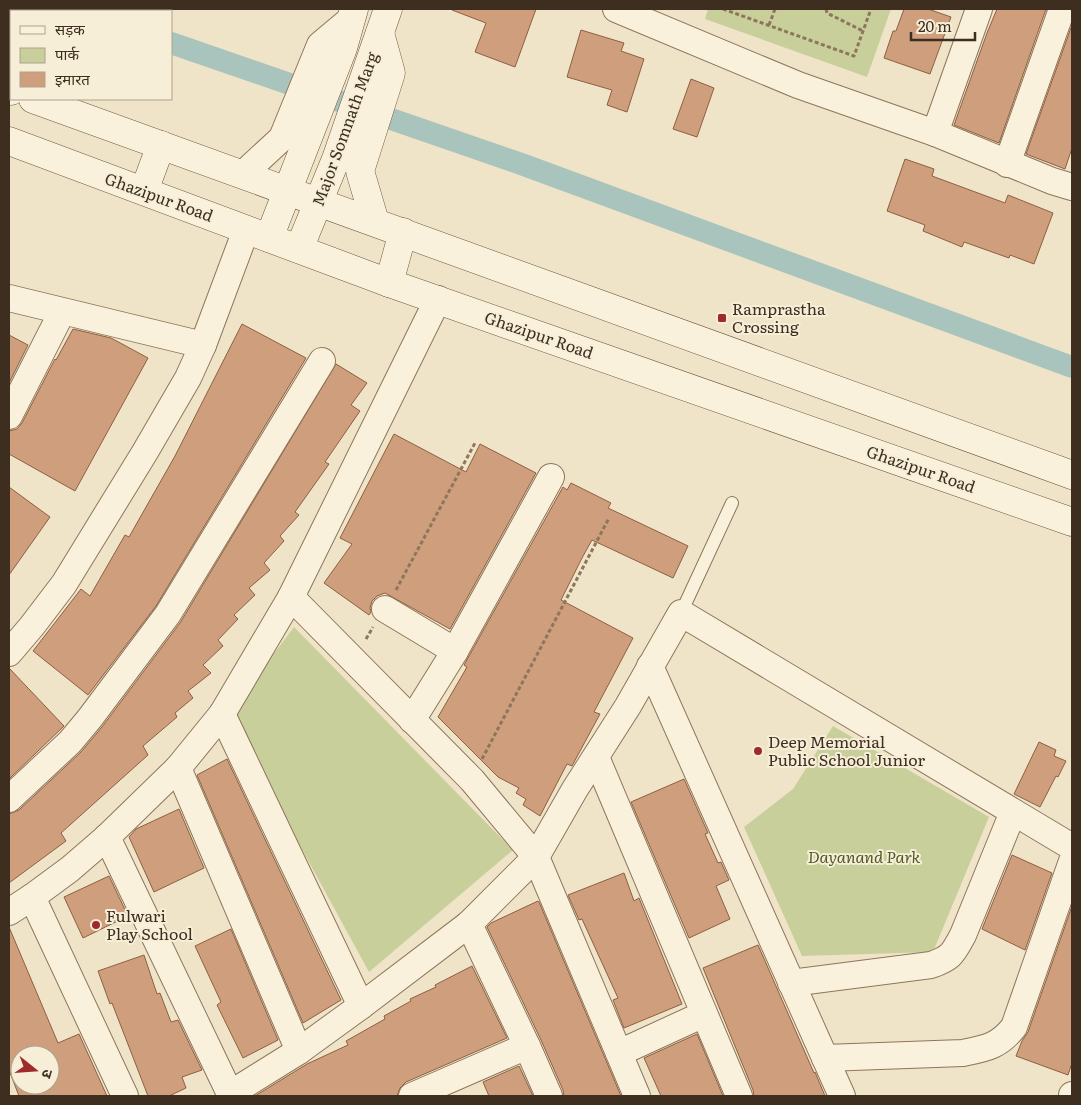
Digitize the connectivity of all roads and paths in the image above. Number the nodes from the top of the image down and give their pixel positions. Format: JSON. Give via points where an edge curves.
{"nodes":[{"id":1,"x":616,"y":9,"type":"edge"},
{"id":2,"x":723,"y":9,"type":"edge"},
{"id":3,"x":775,"y":9,"type":"edge"},
{"id":4,"x":826,"y":9,"type":"edge"},
{"id":5,"x":871,"y":9,"type":"edge"},
{"id":6,"x":979,"y":9,"type":"edge"},
{"id":7,"x":1062,"y":9,"type":"edge"},
{"id":8,"x":352,"y":14,"type":"edge"},
{"id":9,"x":387,"y":16,"type":"edge"},
{"id":10,"x":768,"y":25,"type":"junction"},
{"id":11,"x":863,"y":31,"type":"junction"},
{"id":12,"x":332,"y":46,"type":"junction"},
{"id":13,"x":36,"y":100,"type":"edge"},
{"id":14,"x":935,"y":133,"type":"junction"},
{"id":15,"x":9,"y":141,"type":"edge"},
{"id":16,"x":162,"y":145,"type":"junction"},
{"id":17,"x":348,"y":164,"type":"junction"},
{"id":18,"x":1006,"y":164,"type":"junction"},
{"id":19,"x":243,"y":174,"type":"junction"},
{"id":20,"x":1072,"y":187,"type":"edge"},
{"id":21,"x":288,"y":190,"type":"junction"},
{"id":22,"x":144,"y":191,"type":"junction"},
{"id":23,"x":318,"y":203,"type":"junction"},
{"id":24,"x":375,"y":222,"type":"junction"},
{"id":25,"x":403,"y":232,"type":"junction"},
{"id":26,"x":258,"y":234,"type":"junction"},
{"id":27,"x":299,"y":249,"type":"junction"},
{"id":28,"x":388,"y":283,"type":"junction"},
{"id":29,"x":9,"y":298,"type":"edge"},
{"id":30,"x":438,"y":299,"type":"junction"},
{"id":31,"x":62,"y":312,"type":"junction"},
{"id":32,"x":203,"y":345,"type":"junction"},
{"id":33,"x":322,"y":360,"type":"dead end"},
{"id":34,"x":9,"y":416,"type":"edge"},
{"id":35,"x":475,"y":443,"type":"dead end"},
{"id":36,"x":1072,"y":475,"type":"edge"},
{"id":37,"x":551,"y":477,"type":"dead end"},
{"id":38,"x":732,"y":503,"type":"dead end"},
{"id":39,"x":609,"y":518,"type":"dead end"},
{"id":40,"x":1072,"y":522,"type":"edge"},
{"id":41,"x":291,"y":597,"type":"junction"},
{"id":42,"x":385,"y":609,"type":"junction"},
{"id":43,"x":680,"y":613,"type":"junction"},
{"id":44,"x":455,"y":650,"type":"junction"},
{"id":45,"x":9,"y":653,"type":"edge"},
{"id":46,"x":352,"y":660,"type":"junction"},
{"id":47,"x":650,"y":666,"type":"junction"},
{"id":48,"x":222,"y":714,"type":"junction"},
{"id":49,"x":412,"y":720,"type":"junction"},
{"id":50,"x":596,"y":757,"type":"junction"},
{"id":51,"x":178,"y":768,"type":"junction"},
{"id":52,"x":472,"y":780,"type":"junction"},
{"id":53,"x":9,"y":799,"type":"edge"},
{"id":54,"x":1013,"y":812,"type":"junction"},
{"id":55,"x":107,"y":837,"type":"junction"},
{"id":56,"x":1072,"y":847,"type":"edge"},
{"id":57,"x":536,"y":857,"type":"junction"},
{"id":58,"x":1072,"y":861,"type":"edge"},
{"id":59,"x":32,"y":898,"type":"junction"},
{"id":60,"x":9,"y":912,"type":"edge"},
{"id":61,"x":470,"y":924,"type":"junction"},
{"id":62,"x":791,"y":983,"type":"junction"},
{"id":63,"x":361,"y":1006,"type":"junction"},
{"id":64,"x":704,"y":1014,"type":"junction"},
{"id":65,"x":527,"y":1046,"type":"junction"},
{"id":66,"x":298,"y":1051,"type":"junction"},
{"id":67,"x":619,"y":1052,"type":"junction"},
{"id":68,"x":825,"y":1058,"type":"junction"},
{"id":69,"x":230,"y":1095,"type":"edge"},
{"id":70,"x":125,"y":1096,"type":"edge"},
{"id":71,"x":412,"y":1096,"type":"edge"},
{"id":72,"x":549,"y":1096,"type":"edge"},
{"id":73,"x":636,"y":1096,"type":"edge"},
{"id":74,"x":739,"y":1096,"type":"edge"},
{"id":75,"x":842,"y":1096,"type":"edge"}],
"edges":[{"from":1,"to":14,"type":"street","via":[[798,84]]},
{"from":2,"to":10,"type":"path"},
{"from":3,"to":10,"type":"path"},
{"from":4,"to":11,"type":"path","via":[[827,13]]},
{"from":5,"to":11,"type":"path"},
{"from":6,"to":14,"type":"street"},
{"from":7,"to":18,"type":"street"},
{"from":8,"to":12,"type":"main road","name":"Major Somnath Marg"},
{"from":9,"to":17,"type":"main road","name":"Major Somnath Marg","via":[[381,66]]},
{"from":10,"to":11,"type":"path","via":[[854,56]]},
{"from":12,"to":19,"type":"street","via":[[276,145]]},
{"from":12,"to":21,"type":"main road","name":"Major Somnath Marg","via":[[304,150]]},
{"from":13,"to":16,"type":"main road"},
{"from":14,"to":18,"type":"street"},
{"from":15,"to":22,"type":"main road","name":"Ghazipur Road"},
{"from":16,"to":19,"type":"main road"},
{"from":16,"to":22,"type":"main road"},
{"from":17,"to":23,"type":"main road","name":"Major Somnath Marg"},
{"from":17,"to":24,"type":"main road"},
{"from":18,"to":20,"type":"street"},
{"from":19,"to":21,"type":"main road"},
{"from":21,"to":23,"type":"main road"},
{"from":21,"to":26,"type":"main road","name":"Major Somnath Marg"},
{"from":22,"to":26,"type":"main road","name":"Ghazipur Road"},
{"from":23,"to":24,"type":"main road"},
{"from":23,"to":27,"type":"main road","name":"Major Somnath Marg"},
{"from":24,"to":25,"type":"main road"},
{"from":25,"to":28,"type":"main road"},
{"from":25,"to":36,"type":"main road"},
{"from":26,"to":27,"type":"main road","name":"Ghazipur Road"},
{"from":26,"to":32,"type":"street"},
{"from":27,"to":28,"type":"main road","name":"Ghazipur Road"},
{"from":28,"to":30,"type":"main road","name":"Ghazipur Road"},
{"from":29,"to":31,"type":"street"},
{"from":30,"to":40,"type":"main road","name":"Ghazipur Road"},
{"from":30,"to":41,"type":"street"},
{"from":31,"to":32,"type":"street"},
{"from":31,"to":34,"type":"street"},
{"from":32,"to":45,"type":"street","via":[[159,428],[69,576]]},
{"from":33,"to":53,"type":"street","via":[[168,614],[70,742]]},
{"from":35,"to":42,"type":"path"},
{"from":37,"to":44,"type":"street"},
{"from":38,"to":43,"type":"lane"},
{"from":39,"to":52,"type":"path"},
{"from":41,"to":46,"type":"street"},
{"from":41,"to":48,"type":"street"},
{"from":42,"to":44,"type":"street"},
{"from":42,"to":46,"type":"path"},
{"from":43,"to":47,"type":"street"},
{"from":43,"to":54,"type":"street"},
{"from":44,"to":49,"type":"street"},
{"from":46,"to":49,"type":"street"},
{"from":47,"to":50,"type":"street"},
{"from":47,"to":62,"type":"street"},
{"from":48,"to":51,"type":"street"},
{"from":48,"to":63,"type":"street"},
{"from":49,"to":52,"type":"street"},
{"from":50,"to":57,"type":"street"},
{"from":50,"to":64,"type":"street"},
{"from":51,"to":55,"type":"street"},
{"from":51,"to":66,"type":"street"},
{"from":52,"to":57,"type":"street"},
{"from":54,"to":56,"type":"street"},
{"from":54,"to":62,"type":"street","via":[[963,934],[947,960],[931,965]]},
{"from":55,"to":59,"type":"street"},
{"from":55,"to":69,"type":"street"},
{"from":57,"to":61,"type":"street"},
{"from":57,"to":67,"type":"street"},
{"from":58,"to":68,"type":"street","via":[[1014,1027],[1004,1039],[985,1049],[963,1052]]},
{"from":59,"to":60,"type":"street"},
{"from":59,"to":70,"type":"street"},
{"from":61,"to":63,"type":"street"},
{"from":61,"to":65,"type":"street"},
{"from":62,"to":68,"type":"street"},
{"from":63,"to":66,"type":"street"},
{"from":64,"to":67,"type":"street"},
{"from":64,"to":74,"type":"street"},
{"from":65,"to":71,"type":"street"},
{"from":65,"to":72,"type":"street"},
{"from":66,"to":69,"type":"street"},
{"from":67,"to":73,"type":"street"},
{"from":68,"to":75,"type":"street"}]}
